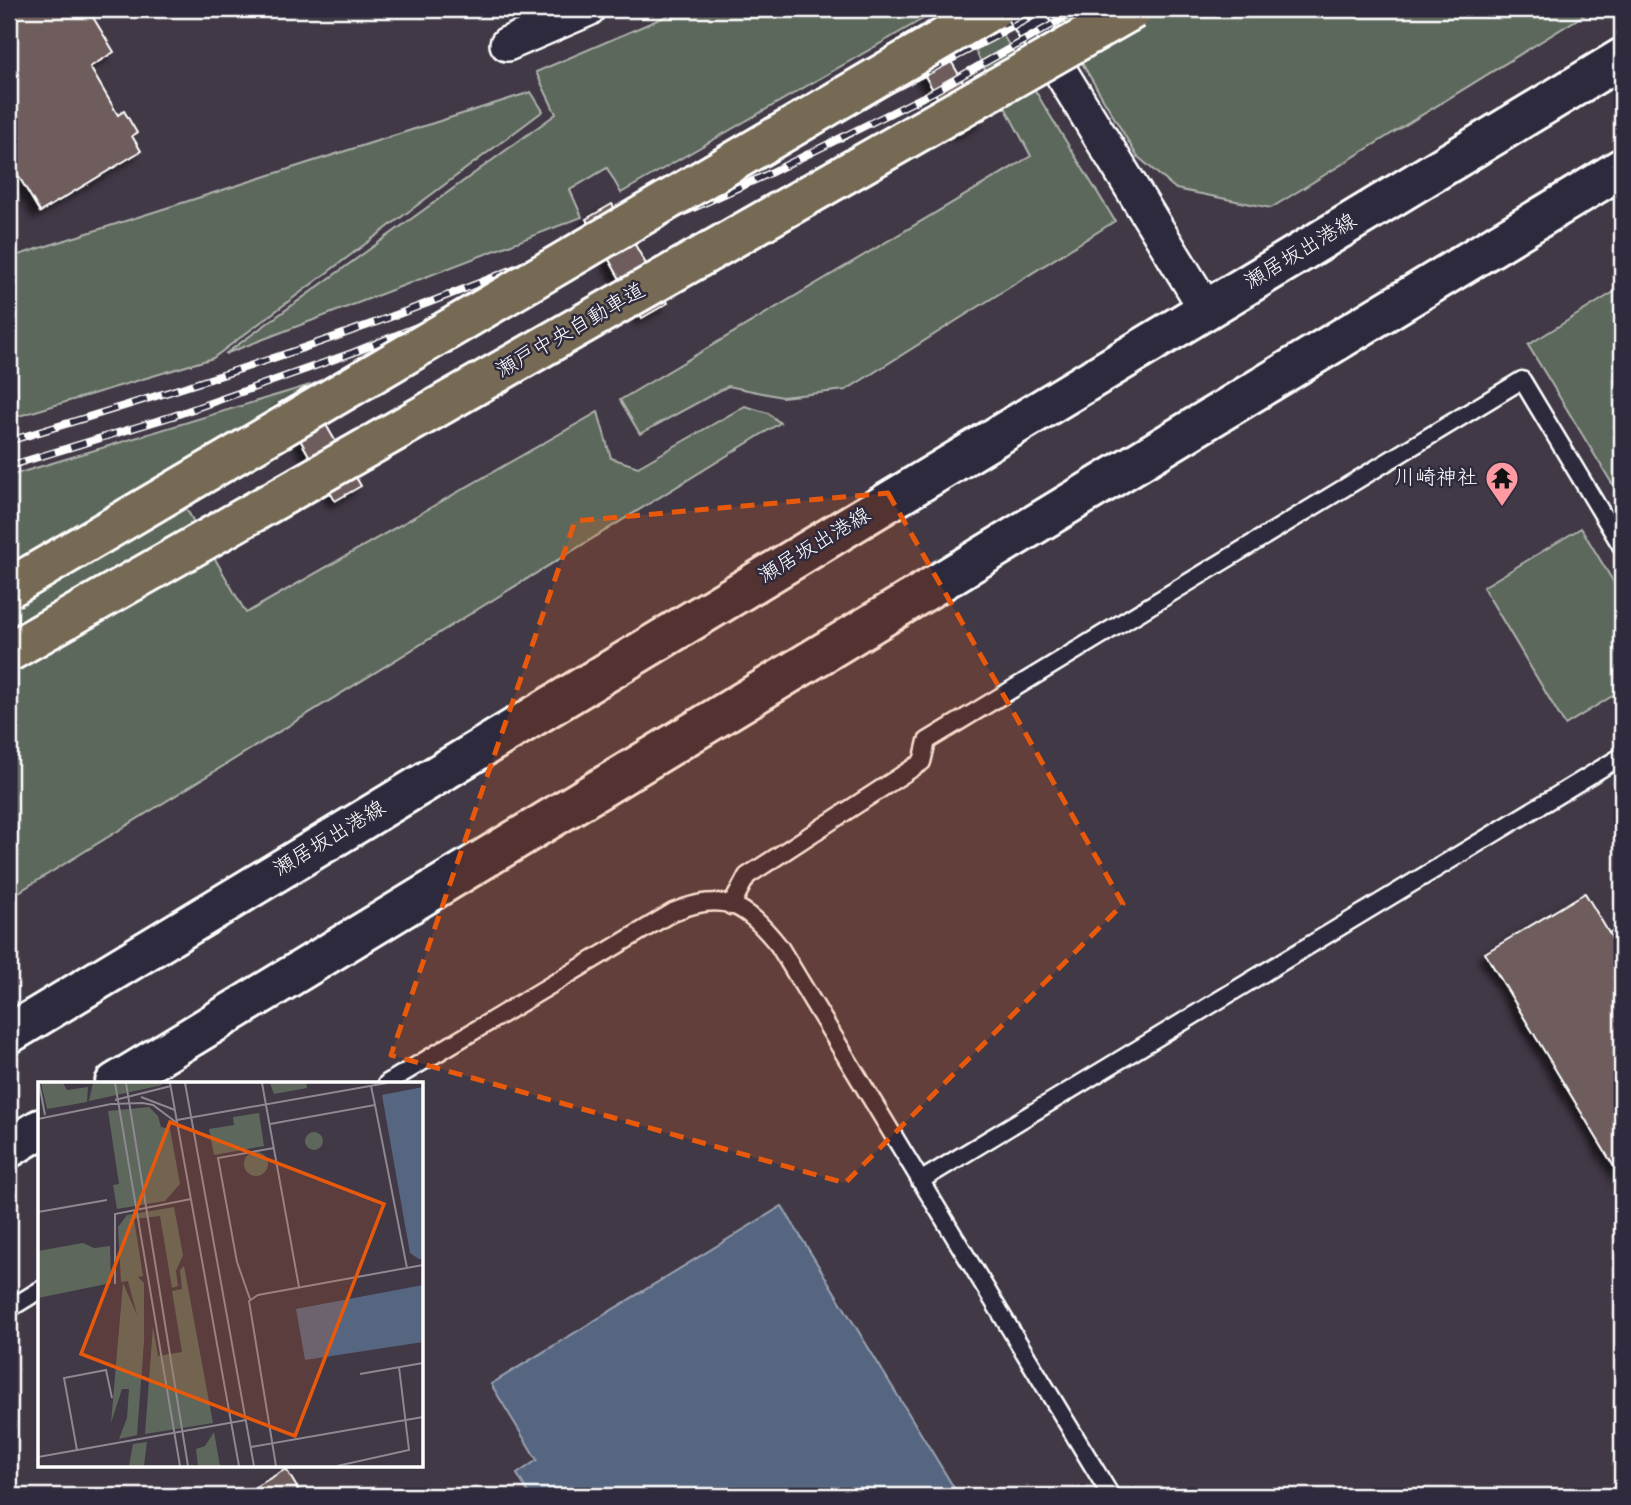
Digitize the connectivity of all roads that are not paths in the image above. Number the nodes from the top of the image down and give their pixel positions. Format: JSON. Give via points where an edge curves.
{"nodes":[{"id":1,"x":588,"y":9,"type":"edge"},
{"id":2,"x":993,"y":9,"type":"edge"},
{"id":3,"x":1023,"y":9,"type":"edge"},
{"id":4,"x":1134,"y":9,"type":"edge"},
{"id":5,"x":507,"y":44,"type":"dead end"},
{"id":6,"x":1622,"y":58,"type":"edge"},
{"id":7,"x":1622,"y":168,"type":"edge"},
{"id":8,"x":1206,"y":309,"type":"junction"},
{"id":9,"x":1622,"y":547,"type":"edge"},
{"id":10,"x":9,"y":588,"type":"edge"},
{"id":11,"x":9,"y":652,"type":"edge"},
{"id":12,"x":1622,"y":756,"type":"edge"},
{"id":13,"x":731,"y":906,"type":"junction"},
{"id":14,"x":9,"y":1034,"type":"edge"},
{"id":15,"x":117,"y":1082,"type":"edge"},
{"id":16,"x":389,"y":1082,"type":"edge"},
{"id":17,"x":38,"y":1130,"type":"edge"},
{"id":18,"x":9,"y":1148,"type":"edge"},
{"id":19,"x":920,"y":1181,"type":"junction"},
{"id":20,"x":38,"y":1291,"type":"edge"},
{"id":21,"x":9,"y":1309,"type":"edge"},
{"id":22,"x":1111,"y":1496,"type":"edge"}],
"edges":[{"from":1,"to":5,"type":"street"},
{"from":2,"to":10,"type":"highway","bridge":true},
{"from":3,"to":8,"type":"street"},
{"from":4,"to":11,"type":"highway","name":"瀬戸中央自動車道","bridge":true},
{"from":6,"to":8,"type":"main road","name":"瀬居坂出港線"},
{"from":7,"to":15,"type":"main road"},
{"from":8,"to":14,"type":"main road","name":"瀬居坂出港線"},
{"from":9,"to":13,"type":"lane","via":[[1522,380],[927,741],[922,762],[747,876]]},
{"from":12,"to":19,"type":"lane"},
{"from":13,"to":16,"type":"lane","via":[[704,901],[673,912]]},
{"from":13,"to":19,"type":"lane","via":[[763,926],[779,946]]},
{"from":17,"to":18,"type":"main road"},
{"from":19,"to":22,"type":"lane"},
{"from":20,"to":21,"type":"lane"}]}
